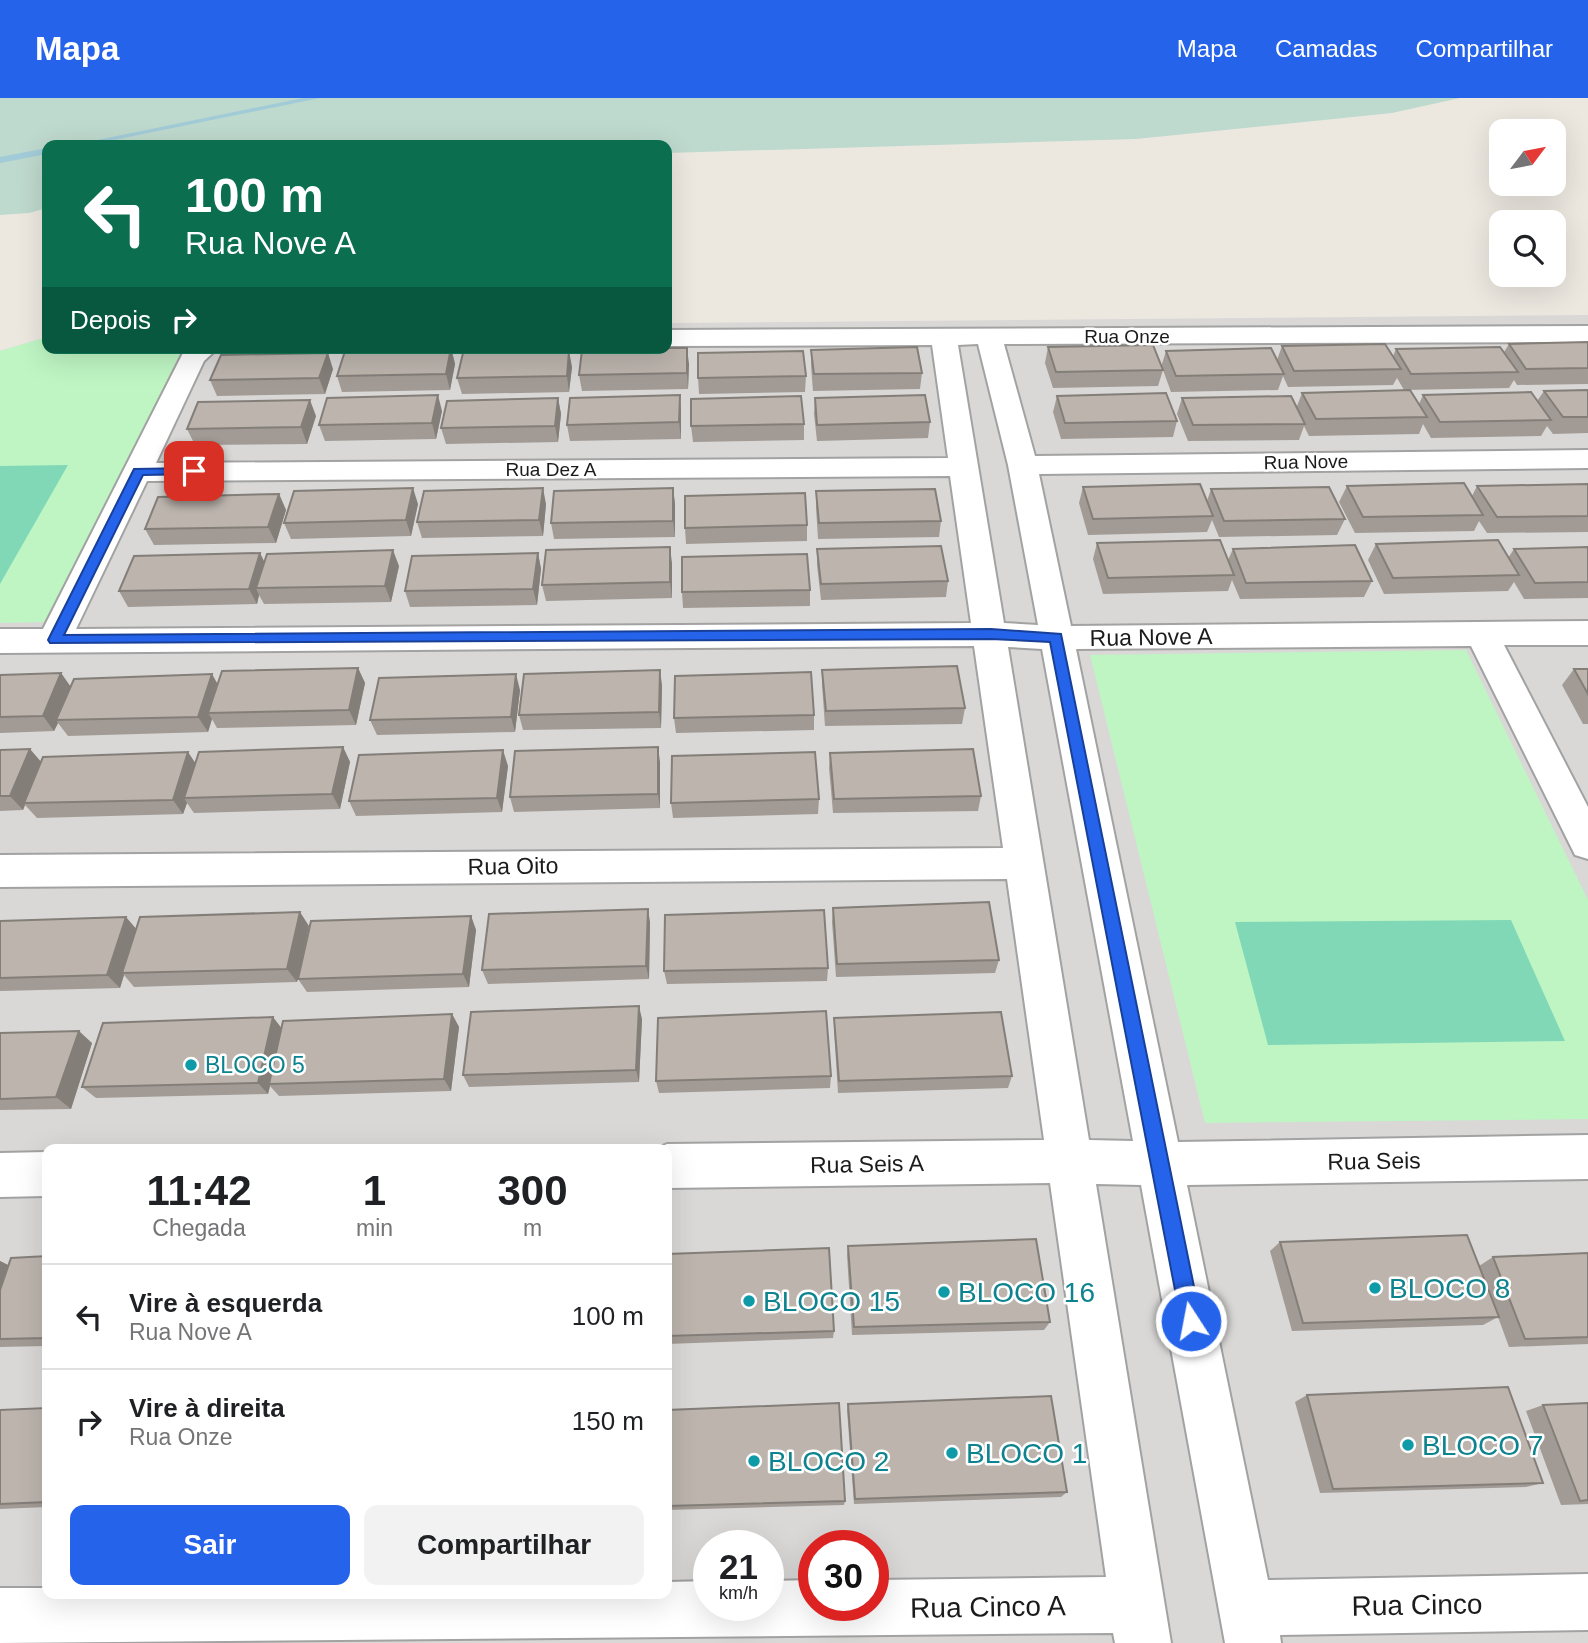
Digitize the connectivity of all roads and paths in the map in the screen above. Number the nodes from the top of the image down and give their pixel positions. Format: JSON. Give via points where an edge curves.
{"nodes":[{"id":1,"x":1588,"y":334,"type":"edge"},
{"id":2,"x":989,"y":337,"type":"junction"},
{"id":3,"x":672,"y":338,"type":"edge"},
{"id":4,"x":944,"y":338,"type":"junction"},
{"id":5,"x":197,"y":354,"type":"edge"},
{"id":6,"x":1588,"y":459,"type":"edge"},
{"id":7,"x":1023,"y":465,"type":"junction"},
{"id":8,"x":964,"y":467,"type":"junction"},
{"id":9,"x":139,"y":472,"type":"junction"},
{"id":10,"x":1481,"y":633,"type":"junction"},
{"id":11,"x":1588,"y":633,"type":"edge"},
{"id":12,"x":991,"y":634,"type":"junction"},
{"id":13,"x":1056,"y":638,"type":"junction"},
{"id":14,"x":54,"y":640,"type":"junction"},
{"id":15,"x":0,"y":641,"type":"edge"},
{"id":16,"x":1588,"y":844,"type":"edge"},
{"id":17,"x":1025,"y":863,"type":"junction"},
{"id":18,"x":0,"y":871,"type":"edge"},
{"id":19,"x":1588,"y":1157,"type":"edge"},
{"id":20,"x":1068,"y":1161,"type":"junction"},
{"id":21,"x":1160,"y":1164,"type":"junction"},
{"id":22,"x":672,"y":1166,"type":"edge"},
{"id":23,"x":42,"y":1174,"type":"edge"},
{"id":24,"x":0,"y":1175,"type":"edge"},
{"id":25,"x":1588,"y":1602,"type":"edge"},
{"id":26,"x":0,"y":1616,"type":"edge"},
{"id":27,"x":1139,"y":1624,"type":"edge"},
{"id":28,"x":1250,"y":1625,"type":"edge"}],
"edges":[{"from":1,"to":2,"type":"street","name":"Rua Onze"},
{"from":2,"to":4,"type":"street","name":"Rua Onze"},
{"from":2,"to":7,"type":"street"},
{"from":3,"to":4,"type":"street","name":"Rua Onze"},
{"from":4,"to":8,"type":"street"},
{"from":5,"to":9,"type":"street"},
{"from":6,"to":7,"type":"street","name":"Rua Nove"},
{"from":7,"to":13,"type":"street"},
{"from":8,"to":9,"type":"street","name":"Rua Dez A"},
{"from":8,"to":12,"type":"street"},
{"from":9,"to":14,"type":"street"},
{"from":10,"to":11,"type":"street","name":"Rua Nove A"},
{"from":10,"to":13,"type":"street","name":"Rua Nove A"},
{"from":10,"to":16,"type":"street"},
{"from":12,"to":13,"type":"street","name":"Rua Nove A"},
{"from":12,"to":14,"type":"street","name":"Rua Nove A"},
{"from":12,"to":17,"type":"street"},
{"from":13,"to":21,"type":"street"},
{"from":14,"to":15,"type":"street","name":"Rua Nove A"},
{"from":17,"to":18,"type":"street","name":"Rua Oito"},
{"from":17,"to":20,"type":"street"},
{"from":19,"to":21,"type":"street","name":"Rua Seis"},
{"from":20,"to":21,"type":"street","name":"Rua Seis"},
{"from":20,"to":22,"type":"street","name":"Rua Seis A"},
{"from":20,"to":27,"type":"street"},
{"from":21,"to":28,"type":"street"},
{"from":23,"to":24,"type":"street"},
{"from":25,"to":28,"type":"street","name":"Rua Cinco"},
{"from":26,"to":27,"type":"street","name":"Rua Cinco A"}]}
